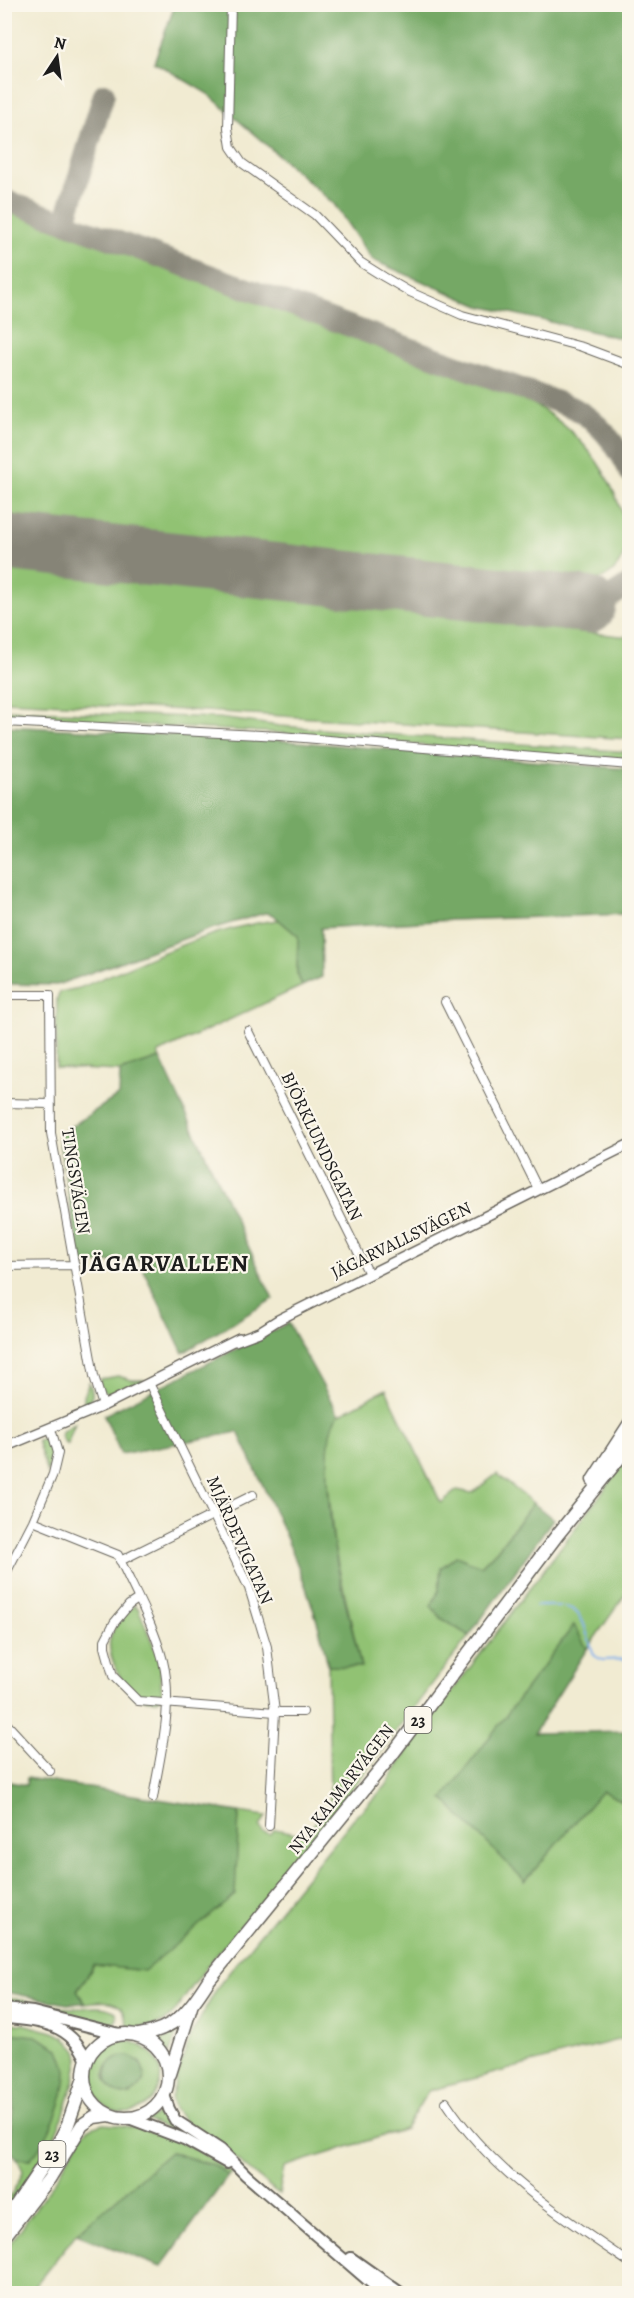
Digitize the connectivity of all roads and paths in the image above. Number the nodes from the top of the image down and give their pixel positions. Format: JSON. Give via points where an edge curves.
{"nodes":[{"id":1,"x":231,"y":4,"type":"edge"},
{"id":2,"x":630,"y":365,"type":"edge"},
{"id":3,"x":4,"y":722,"type":"edge"},
{"id":4,"x":630,"y":765,"type":"edge"},
{"id":5,"x":4,"y":995,"type":"edge"},
{"id":6,"x":445,"y":1002,"type":"dead end"},
{"id":7,"x":248,"y":1030,"type":"dead end"},
{"id":8,"x":4,"y":1103,"type":"edge"},
{"id":9,"x":50,"y":1104,"type":"junction"},
{"id":10,"x":630,"y":1144,"type":"edge"},
{"id":11,"x":538,"y":1189,"type":"junction"},
{"id":12,"x":75,"y":1265,"type":"junction"},
{"id":13,"x":4,"y":1266,"type":"edge"},
{"id":14,"x":369,"y":1274,"type":"junction"},
{"id":15,"x":149,"y":1383,"type":"junction"},
{"id":16,"x":103,"y":1406,"type":"junction"},
{"id":17,"x":630,"y":1423,"type":"edge"},
{"id":18,"x":51,"y":1429,"type":"junction"},
{"id":19,"x":630,"y":1445,"type":"edge"},
{"id":20,"x":4,"y":1447,"type":"edge"},
{"id":21,"x":253,"y":1495,"type":"dead end"},
{"id":22,"x":214,"y":1515,"type":"junction"},
{"id":23,"x":33,"y":1521,"type":"junction"},
{"id":24,"x":558,"y":1534,"type":"junction"},
{"id":25,"x":120,"y":1561,"type":"junction"},
{"id":26,"x":4,"y":1577,"type":"edge"},
{"id":27,"x":138,"y":1599,"type":"junction"},
{"id":28,"x":167,"y":1704,"type":"junction"},
{"id":29,"x":275,"y":1712,"type":"junction"},
{"id":30,"x":303,"y":1712,"type":"dead end"},
{"id":31,"x":4,"y":1721,"type":"edge"},
{"id":32,"x":50,"y":1771,"type":"dead end"},
{"id":33,"x":153,"y":1798,"type":"dead end"},
{"id":34,"x":269,"y":1826,"type":"dead end"},
{"id":35,"x":192,"y":2006,"type":"junction"},
{"id":36,"x":4,"y":2009,"type":"edge"},
{"id":37,"x":4,"y":2018,"type":"edge"},
{"id":38,"x":119,"y":2034,"type":"junction"},
{"id":39,"x":139,"y":2035,"type":"junction"},
{"id":40,"x":87,"y":2061,"type":"junction"},
{"id":41,"x":84,"y":2077,"type":"junction"},
{"id":42,"x":169,"y":2079,"type":"junction"},
{"id":43,"x":164,"y":2095,"type":"junction"},
{"id":44,"x":446,"y":2102,"type":"dead end"},
{"id":45,"x":110,"y":2115,"type":"junction"},
{"id":46,"x":129,"y":2118,"type":"junction"},
{"id":47,"x":246,"y":2175,"type":"junction"},
{"id":48,"x":4,"y":2223,"type":"edge"},
{"id":49,"x":312,"y":2229,"type":"junction"},
{"id":50,"x":4,"y":2237,"type":"edge"},
{"id":51,"x":630,"y":2263,"type":"edge"},
{"id":52,"x":384,"y":2294,"type":"edge"},
{"id":53,"x":402,"y":2294,"type":"edge"}],
"edges":[{"from":1,"to":2,"type":"street","via":[[228,128],[231,147],[242,163],[315,214],[360,262],[410,292],[462,315],[582,347]]},
{"from":3,"to":4,"type":"street","via":[[280,736]]},
{"from":5,"to":9,"type":"street","name":"TINGSVÄGEN","via":[[50,995]]},
{"from":6,"to":11,"type":"street"},
{"from":7,"to":14,"type":"street","name":"BJÖRKLUNDSGATAN"},
{"from":8,"to":9,"type":"street"},
{"from":9,"to":12,"type":"street","name":"TINGSVÄGEN","via":[[53,1145]]},
{"from":10,"to":11,"type":"street","name":"JÄGARVALLSVÄGEN"},
{"from":11,"to":14,"type":"street","name":"JÄGARVALLSVÄGEN"},
{"from":12,"to":13,"type":"street"},
{"from":12,"to":16,"type":"street","name":"TINGSVÄGEN"},
{"from":14,"to":15,"type":"street","name":"JÄGARVALLSVÄGEN"},
{"from":15,"to":16,"type":"street","name":"JÄGARVALLSVÄGEN"},
{"from":15,"to":22,"type":"street","name":"MJÄRDEVIGATAN"},
{"from":16,"to":18,"type":"street","name":"JÄGARVALLSVÄGEN"},
{"from":17,"to":24,"type":"main road","name":"NYA KALMARVÄGEN","number":"23"},
{"from":18,"to":20,"type":"street","name":"JÄGARVALLSVÄGEN"},
{"from":18,"to":23,"type":"street","via":[[58,1453]]},
{"from":19,"to":24,"type":"main road","name":"NYA KALMARVÄGEN","number":"23"},
{"from":21,"to":22,"type":"street"},
{"from":22,"to":25,"type":"street"},
{"from":22,"to":29,"type":"street","name":"MJÄRDEVIGATAN","via":[[251,1592],[267,1647]]},
{"from":23,"to":25,"type":"street","via":[[118,1555]]},
{"from":23,"to":26,"type":"street"},
{"from":24,"to":35,"type":"main road","name":"NYA KALMARVÄGEN","number":"23","via":[[391,1756]]},
{"from":25,"to":27,"type":"street"},
{"from":27,"to":28,"type":"street","via":[[163,1660]]},
{"from":27,"to":28,"type":"street","via":[[114,1623],[105,1640],[113,1676],[138,1701]]},
{"from":28,"to":29,"type":"street"},
{"from":28,"to":33,"type":"street"},
{"from":29,"to":30,"type":"street"},
{"from":29,"to":34,"type":"street","name":"MJÄRDEVIGATAN"},
{"from":31,"to":32,"type":"street"},
{"from":35,"to":39,"type":"main road","name":"NYA KALMARVÄGEN","number":"23","via":[[169,2026]]},
{"from":35,"to":42,"type":"main road","name":"NYA KALMARVÄGEN","number":"23"},
{"from":36,"to":38,"type":"main road","via":[[33,2012]]},
{"from":37,"to":40,"type":"main road","via":[[39,2022],[64,2032],[76,2040]]},
{"from":38,"to":39,"type":"main road","number":"23"},
{"from":38,"to":40,"type":"main road","via":[[100,2043]]},
{"from":39,"to":42,"type":"main road","via":[[162,2052]]},
{"from":40,"to":41,"type":"main road","number":"23"},
{"from":41,"to":45,"type":"main road","via":[[92,2100]]},
{"from":41,"to":48,"type":"main road","number":"23","via":[[60,2140]]},
{"from":42,"to":43,"type":"main road","number":"23"},
{"from":43,"to":46,"type":"main road","via":[[150,2111]]},
{"from":43,"to":47,"type":"main road","via":[[175,2120],[220,2150]]},
{"from":44,"to":51,"type":"street","via":[[486,2154],[525,2189]]},
{"from":45,"to":46,"type":"main road","number":"23"},
{"from":45,"to":50,"type":"main road","number":"23","via":[[94,2117],[82,2125],[49,2179]]},
{"from":46,"to":47,"type":"main road","via":[[184,2139]]},
{"from":47,"to":49,"type":"main road"},
{"from":49,"to":52,"type":"main road"},
{"from":49,"to":53,"type":"main road"}]}
